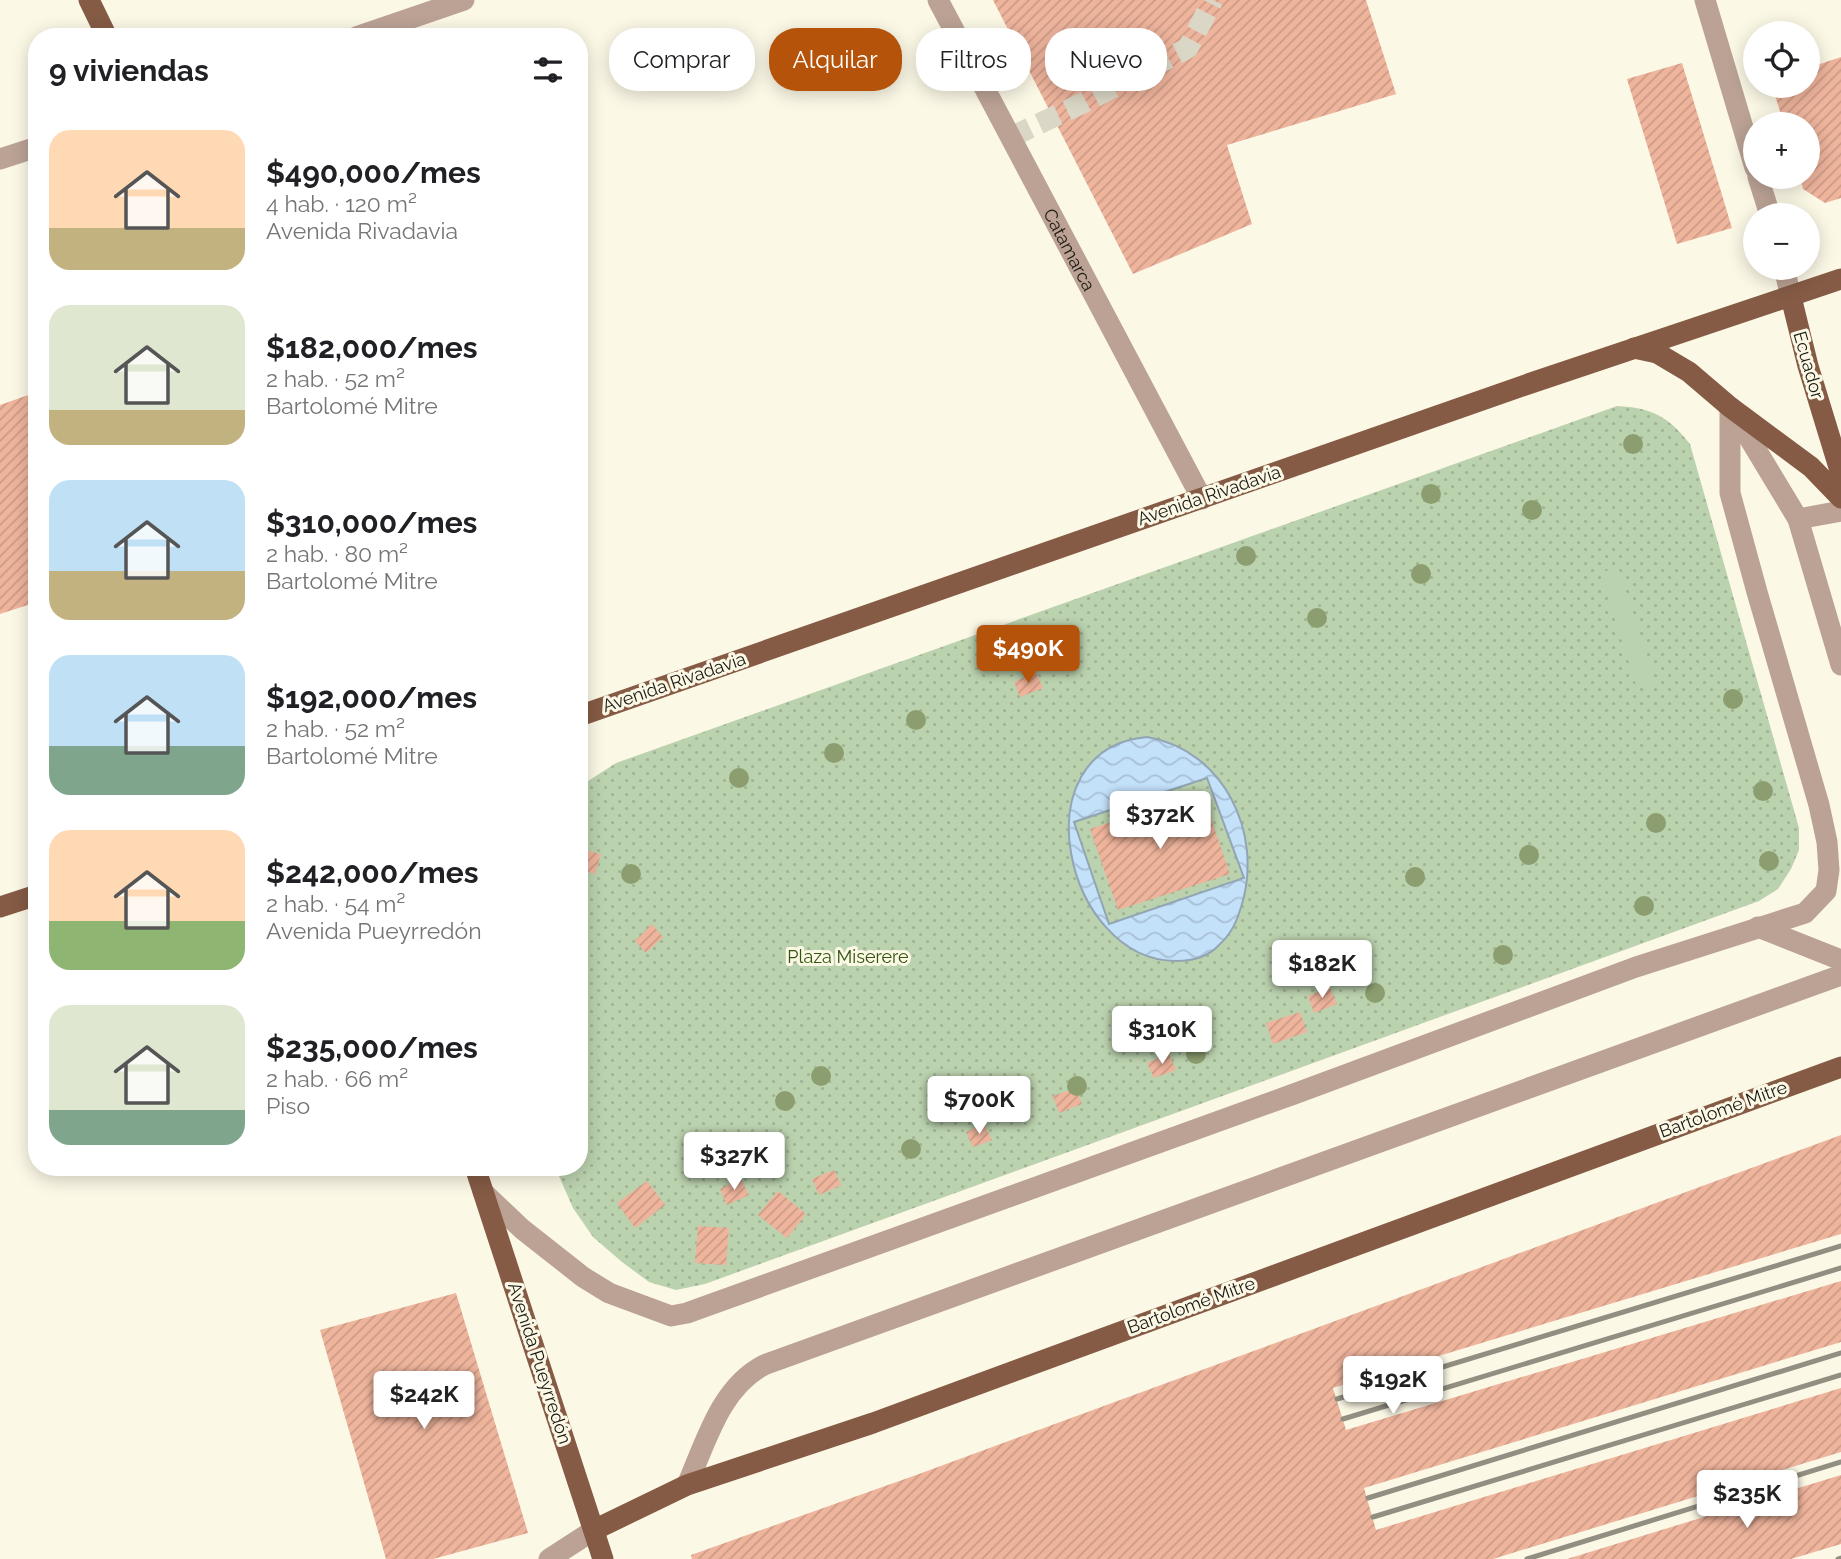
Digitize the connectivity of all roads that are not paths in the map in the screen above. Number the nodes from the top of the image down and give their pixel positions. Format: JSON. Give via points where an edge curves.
{"nodes":[{"id":1,"x":89,"y":0,"type":"edge"},
{"id":2,"x":464,"y":0,"type":"edge"},
{"id":3,"x":938,"y":0,"type":"edge"},
{"id":4,"x":1705,"y":0,"type":"edge"},
{"id":5,"x":103,"y":28,"type":"edge"},
{"id":6,"x":382,"y":28,"type":"edge"},
{"id":7,"x":1743,"y":128,"type":"edge"},
{"id":8,"x":28,"y":150,"type":"edge"},
{"id":9,"x":0,"y":159,"type":"edge"},
{"id":10,"x":1841,"y":279,"type":"edge"},
{"id":11,"x":1787,"y":280,"type":"edge"},
{"id":12,"x":1791,"y":297,"type":"junction"},
{"id":13,"x":1634,"y":348,"type":"junction"},
{"id":14,"x":1730,"y":407,"type":"junction"},
{"id":15,"x":1841,"y":474,"type":"edge"},
{"id":16,"x":1841,"y":498,"type":"edge"},
{"id":17,"x":1202,"y":499,"type":"junction"},
{"id":18,"x":1841,"y":511,"type":"edge"},
{"id":19,"x":1798,"y":519,"type":"junction"},
{"id":20,"x":1841,"y":665,"type":"edge"},
{"id":21,"x":606,"y":706,"type":"junction"},
{"id":22,"x":588,"y":713,"type":"edge"},
{"id":23,"x":588,"y":723,"type":"edge"},
{"id":24,"x":28,"y":898,"type":"edge"},
{"id":25,"x":0,"y":907,"type":"edge"},
{"id":26,"x":1758,"y":927,"type":"junction"},
{"id":27,"x":1841,"y":960,"type":"edge"},
{"id":28,"x":1841,"y":975,"type":"edge"},
{"id":29,"x":1841,"y":1067,"type":"edge"},
{"id":30,"x":478,"y":1176,"type":"edge"},
{"id":31,"x":483,"y":1192,"type":"junction"},
{"id":32,"x":687,"y":1485,"type":"junction"},
{"id":33,"x":594,"y":1530,"type":"junction"},
{"id":34,"x":549,"y":1559,"type":"edge"},
{"id":35,"x":603,"y":1559,"type":"edge"}],
"edges":[{"from":1,"to":5,"type":"main road"},
{"from":2,"to":6,"type":"street"},
{"from":3,"to":17,"type":"street","name":"Catamarca"},
{"from":4,"to":7,"type":"street"},
{"from":8,"to":9,"type":"street"},
{"from":10,"to":12,"type":"main road","name":"Avenida Rivadavia"},
{"from":11,"to":12,"type":"street"},
{"from":12,"to":13,"type":"main road","name":"Avenida Rivadavia"},
{"from":12,"to":15,"type":"main road","name":"Ecuador"},
{"from":13,"to":14,"type":"main road","via":[[1670,360]]},
{"from":13,"to":17,"type":"main road","name":"Avenida Rivadavia"},
{"from":14,"to":16,"type":"main road","via":[[1811,467]]},
{"from":14,"to":19,"type":"street"},
{"from":14,"to":26,"type":"street","via":[[1730,493],[1819,805],[1829,870],[1826,891],[1805,913]]},
{"from":17,"to":21,"type":"main road","name":"Avenida Rivadavia"},
{"from":18,"to":19,"type":"street"},
{"from":19,"to":20,"type":"street"},
{"from":21,"to":22,"type":"main road","name":"Avenida Rivadavia"},
{"from":21,"to":23,"type":"main road"},
{"from":24,"to":25,"type":"main road"},
{"from":26,"to":27,"type":"street"},
{"from":26,"to":31,"type":"street","via":[[1636,967],[687,1313],[671,1316],[609,1293],[522,1229]]},
{"from":28,"to":32,"type":"street","via":[[764,1365],[736,1385],[723,1405]]},
{"from":29,"to":32,"type":"main road","name":"Bartolomé Mitre","via":[[886,1418]]},
{"from":30,"to":31,"type":"main road","name":"Avenida Pueyrredón"},
{"from":31,"to":33,"type":"main road","name":"Avenida Pueyrredón"},
{"from":32,"to":33,"type":"main road","name":"Bartolomé Mitre"},
{"from":33,"to":34,"type":"street","name":"Bartolomé Mitre"},
{"from":33,"to":35,"type":"main road","name":"Avenida Pueyrredón"}]}
